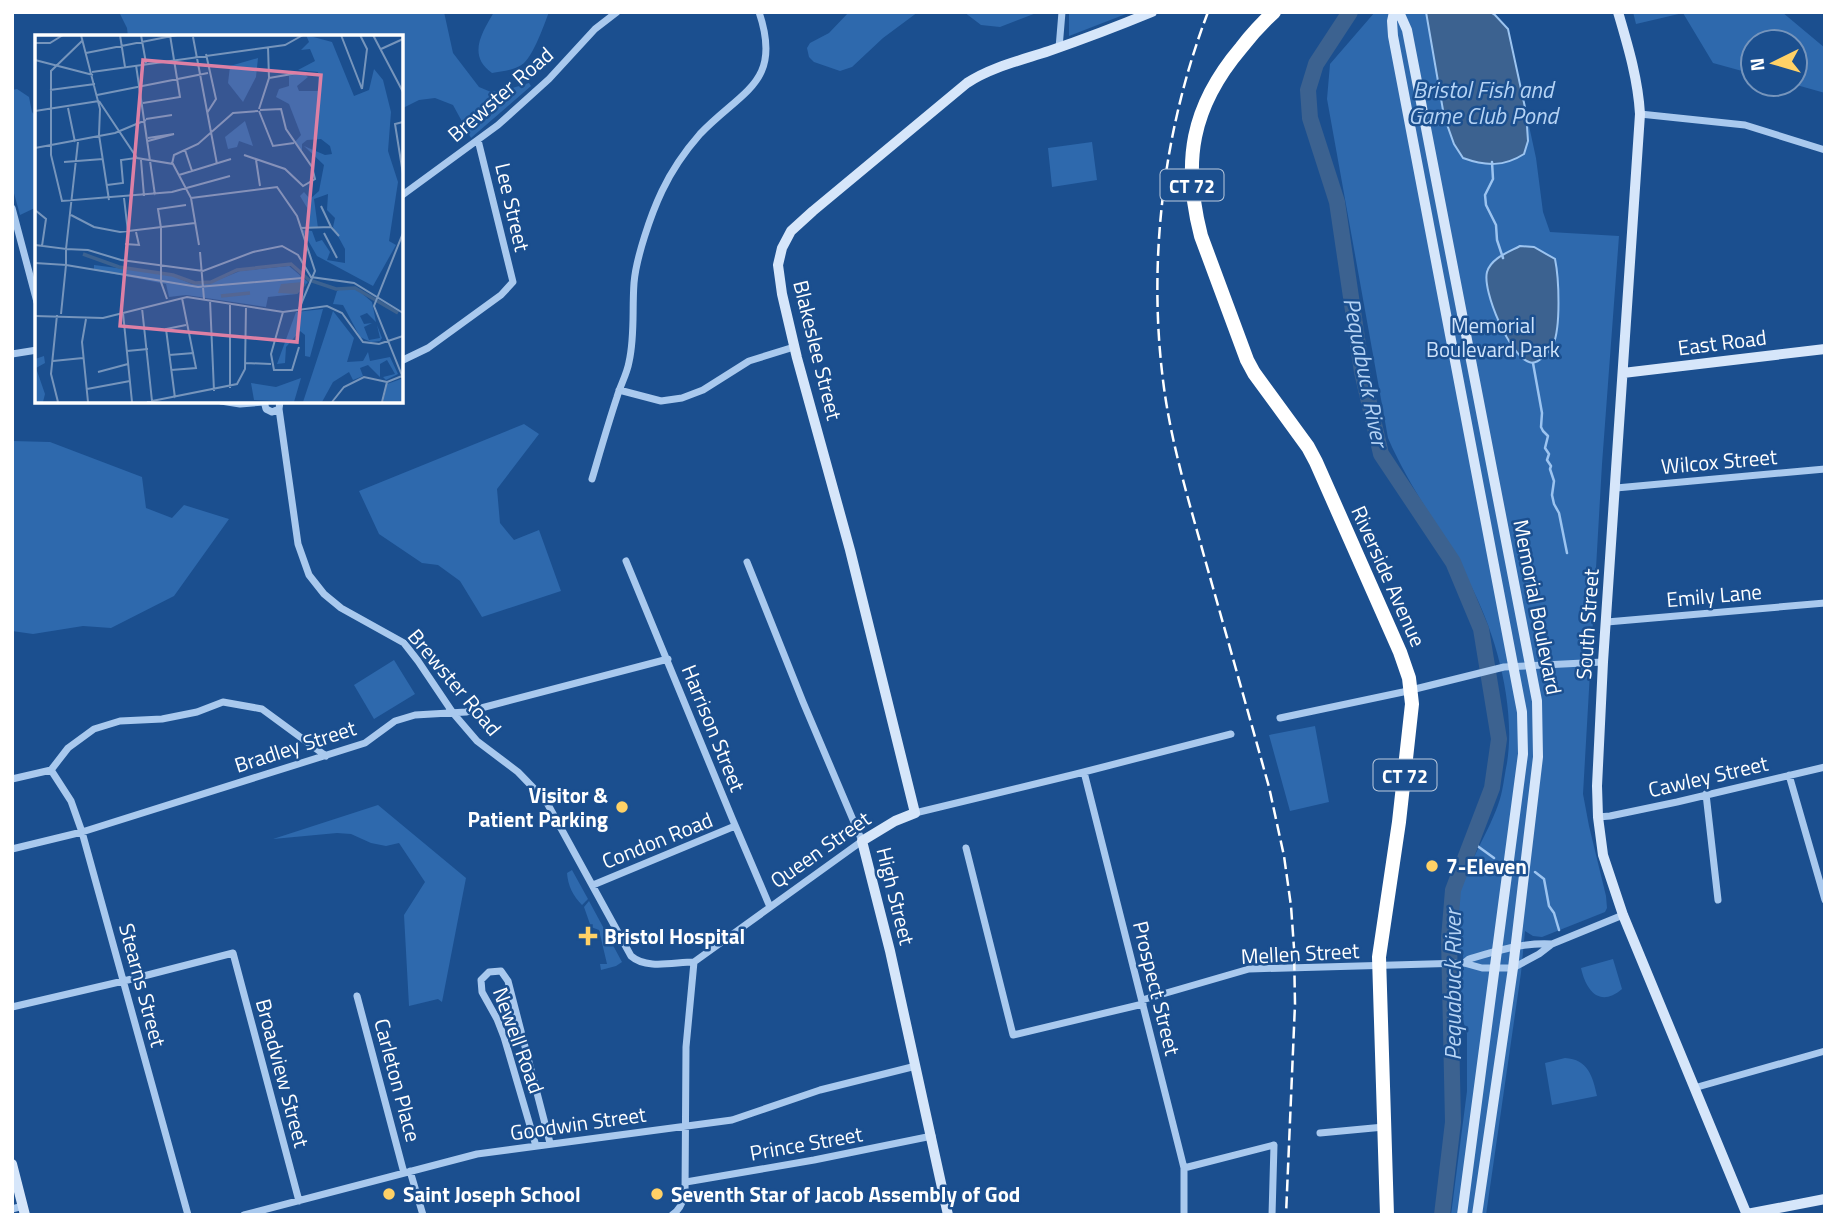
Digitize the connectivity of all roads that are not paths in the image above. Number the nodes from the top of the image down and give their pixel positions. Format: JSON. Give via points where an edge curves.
{"nodes":[{"id":1,"x":617,"y":12,"type":"edge"},
{"id":2,"x":759,"y":12,"type":"edge"},
{"id":3,"x":1062,"y":12,"type":"edge"},
{"id":4,"x":1152,"y":12,"type":"edge"},
{"id":5,"x":1274,"y":12,"type":"edge"},
{"id":6,"x":1394,"y":12,"type":"edge"},
{"id":7,"x":1399,"y":12,"type":"edge"},
{"id":8,"x":1618,"y":12,"type":"edge"},
{"id":9,"x":1059,"y":48,"type":"junction"},
{"id":10,"x":1640,"y":114,"type":"junction"},
{"id":11,"x":478,"y":140,"type":"junction"},
{"id":12,"x":1825,"y":150,"type":"edge"},
{"id":13,"x":402,"y":195,"type":"edge"},
{"id":14,"x":12,"y":208,"type":"edge"},
{"id":15,"x":35,"y":294,"type":"edge"},
{"id":16,"x":794,"y":347,"type":"junction"},
{"id":17,"x":1825,"y":349,"type":"edge"},
{"id":18,"x":35,"y":350,"type":"edge"},
{"id":19,"x":12,"y":354,"type":"edge"},
{"id":20,"x":402,"y":361,"type":"edge"},
{"id":21,"x":1623,"y":373,"type":"junction"},
{"id":22,"x":619,"y":390,"type":"junction"},
{"id":23,"x":227,"y":402,"type":"edge"},
{"id":24,"x":264,"y":402,"type":"edge"},
{"id":25,"x":279,"y":405,"type":"edge"},
{"id":26,"x":1825,"y":469,"type":"edge"},
{"id":27,"x":593,"y":479,"type":"dead end"},
{"id":28,"x":1616,"y":488,"type":"junction"},
{"id":29,"x":626,"y":561,"type":"dead end"},
{"id":30,"x":747,"y":562,"type":"dead end"},
{"id":31,"x":1825,"y":604,"type":"edge"},
{"id":32,"x":1607,"y":622,"type":"junction"},
{"id":33,"x":668,"y":659,"type":"junction"},
{"id":34,"x":1603,"y":662,"type":"junction"},
{"id":35,"x":1515,"y":666,"type":"junction"},
{"id":36,"x":1531,"y":666,"type":"junction"},
{"id":37,"x":1411,"y":690,"type":"junction"},
{"id":38,"x":453,"y":713,"type":"junction"},
{"id":39,"x":1280,"y":718,"type":"dead end"},
{"id":40,"x":1231,"y":734,"type":"dead end"},
{"id":41,"x":326,"y":756,"type":"junction"},
{"id":42,"x":1825,"y":767,"type":"edge"},
{"id":43,"x":51,"y":770,"type":"junction"},
{"id":44,"x":1084,"y":772,"type":"junction"},
{"id":45,"x":1789,"y":775,"type":"junction"},
{"id":46,"x":12,"y":779,"type":"edge"},
{"id":47,"x":1706,"y":794,"type":"junction"},
{"id":48,"x":915,"y":813,"type":"junction"},
{"id":49,"x":1598,"y":817,"type":"junction"},
{"id":50,"x":735,"y":827,"type":"junction"},
{"id":51,"x":82,"y":832,"type":"junction"},
{"id":52,"x":862,"y":841,"type":"junction"},
{"id":53,"x":966,"y":848,"type":"dead end"},
{"id":54,"x":12,"y":849,"type":"edge"},
{"id":55,"x":593,"y":885,"type":"junction"},
{"id":56,"x":1718,"y":900,"type":"dead end"},
{"id":57,"x":1825,"y":900,"type":"edge"},
{"id":58,"x":770,"y":907,"type":"junction"},
{"id":59,"x":1623,"y":915,"type":"junction"},
{"id":60,"x":1552,"y":944,"type":"junction"},
{"id":61,"x":1515,"y":946,"type":"junction"},
{"id":62,"x":1497,"y":951,"type":"junction"},
{"id":63,"x":694,"y":962,"type":"junction"},
{"id":64,"x":1464,"y":963,"type":"junction"},
{"id":65,"x":1379,"y":966,"type":"junction"},
{"id":66,"x":1513,"y":968,"type":"junction"},
{"id":67,"x":1494,"y":969,"type":"junction"},
{"id":68,"x":124,"y":981,"type":"junction"},
{"id":69,"x":358,"y":996,"type":"dead end"},
{"id":70,"x":1143,"y":1002,"type":"junction"},
{"id":71,"x":12,"y":1007,"type":"edge"},
{"id":72,"x":1825,"y":1051,"type":"edge"},
{"id":73,"x":916,"y":1066,"type":"junction"},
{"id":74,"x":1694,"y":1088,"type":"junction"},
{"id":75,"x":685,"y":1127,"type":"junction"},
{"id":76,"x":1384,"y":1127,"type":"junction"},
{"id":77,"x":1320,"y":1133,"type":"dead end"},
{"id":78,"x":932,"y":1136,"type":"junction"},
{"id":79,"x":551,"y":1143,"type":"junction"},
{"id":80,"x":536,"y":1146,"type":"junction"},
{"id":81,"x":12,"y":1164,"type":"edge"},
{"id":82,"x":1184,"y":1168,"type":"junction"},
{"id":83,"x":407,"y":1172,"type":"junction"},
{"id":84,"x":686,"y":1182,"type":"junction"},
{"id":85,"x":1825,"y":1199,"type":"edge"},
{"id":86,"x":299,"y":1201,"type":"junction"},
{"id":87,"x":20,"y":1210,"type":"edge"},
{"id":88,"x":675,"y":1214,"type":"edge"},
{"id":89,"x":188,"y":1215,"type":"edge"},
{"id":90,"x":244,"y":1215,"type":"edge"},
{"id":91,"x":423,"y":1215,"type":"edge"},
{"id":92,"x":948,"y":1215,"type":"edge"},
{"id":93,"x":1184,"y":1215,"type":"edge"},
{"id":94,"x":1272,"y":1215,"type":"edge"},
{"id":95,"x":1387,"y":1215,"type":"edge"},
{"id":96,"x":1462,"y":1215,"type":"edge"},
{"id":97,"x":1477,"y":1215,"type":"edge"},
{"id":98,"x":1746,"y":1215,"type":"edge"}],
"edges":[{"from":1,"to":11,"type":"street","name":"Brewster Road","via":[[595,29],[550,79]]},
{"from":2,"to":22,"type":"street","via":[[766,55],[760,76],[698,136],[662,191],[634,282],[634,329],[629,364]]},
{"from":3,"to":9,"type":"street"},
{"from":4,"to":9,"type":"main road","name":"Blakeslee Street"},
{"from":5,"to":37,"type":"highway","name":"Riverside Avenue","number":"CT 72","via":[[1226,66],[1200,115],[1192,165],[1196,216],[1247,360],[1316,462],[1400,652]]},
{"from":6,"to":35,"type":"main road","name":"Memorial Boulevard","via":[[1392,36]]},
{"from":7,"to":36,"type":"main road","name":"Memorial Boulevard","via":[[1410,43]]},
{"from":8,"to":10,"type":"main road","name":"South Street","via":[[1634,65]]},
{"from":9,"to":16,"type":"main road","name":"Blakeslee Street","via":[[967,83],[791,231],[778,265]]},
{"from":10,"to":12,"type":"street","via":[[1745,125]]},
{"from":10,"to":21,"type":"main road","name":"South Street"},
{"from":11,"to":13,"type":"street","name":"Brewster Road"},
{"from":11,"to":20,"type":"street","name":"Lee Street","via":[[513,282],[428,348]]},
{"from":14,"to":15,"type":"street"},
{"from":16,"to":22,"type":"street","via":[[749,361],[682,398],[661,401]]},
{"from":16,"to":48,"type":"main road","name":"Blakeslee Street"},
{"from":17,"to":21,"type":"main road","name":"East Road"},
{"from":18,"to":19,"type":"street"},
{"from":21,"to":28,"type":"main road","name":"South Street"},
{"from":22,"to":27,"type":"street"},
{"from":23,"to":24,"type":"street"},
{"from":24,"to":25,"type":"street","via":[[270,411]]},
{"from":25,"to":38,"type":"street","name":"Brewster Road","via":[[298,544],[309,575],[341,608],[404,643]]},
{"from":26,"to":28,"type":"street","name":"Wilcox Street"},
{"from":28,"to":32,"type":"main road","name":"South Street"},
{"from":29,"to":33,"type":"street","name":"Harrison Street"},
{"from":30,"to":52,"type":"street","name":"High Street"},
{"from":31,"to":32,"type":"street","name":"Emily Lane"},
{"from":32,"to":34,"type":"main road","name":"South Street"},
{"from":33,"to":38,"type":"street","name":"Bradley Street"},
{"from":33,"to":50,"type":"street","name":"Harrison Street"},
{"from":34,"to":36,"type":"street"},
{"from":34,"to":49,"type":"main road","name":"South Street"},
{"from":35,"to":36,"type":"street"},
{"from":35,"to":37,"type":"street"},
{"from":35,"to":62,"type":"main road","name":"Memorial Boulevard","via":[[1523,754]]},
{"from":36,"to":61,"type":"main road","name":"Memorial Boulevard","via":[[1538,757]]},
{"from":37,"to":39,"type":"street"},
{"from":37,"to":65,"type":"highway","name":"Riverside Avenue","number":"CT 72","via":[[1411,727]]},
{"from":38,"to":41,"type":"street","name":"Bradley Street","via":[[395,721],[365,743]]},
{"from":38,"to":55,"type":"street","name":"Brewster Road","via":[[477,741],[518,772],[546,801]]},
{"from":40,"to":44,"type":"street","name":"Queen Street"},
{"from":41,"to":43,"type":"street","via":[[262,709],[223,702],[197,712],[120,721],[94,729],[68,748]]},
{"from":41,"to":51,"type":"street","name":"Bradley Street"},
{"from":42,"to":45,"type":"street","name":"Cawley Street"},
{"from":43,"to":46,"type":"street"},
{"from":43,"to":51,"type":"street","name":"Stearns Street","via":[[71,801]]},
{"from":44,"to":48,"type":"street","name":"Queen Street"},
{"from":44,"to":70,"type":"street","name":"Prospect Street"},
{"from":45,"to":47,"type":"street","name":"Cawley Street"},
{"from":45,"to":57,"type":"street"},
{"from":47,"to":49,"type":"street","name":"Cawley Street"},
{"from":47,"to":56,"type":"street"},
{"from":48,"to":52,"type":"main road","name":"Queen Street"},
{"from":49,"to":59,"type":"main road","name":"South Street","via":[[1603,855]]},
{"from":50,"to":55,"type":"street","name":"Condon Road"},
{"from":50,"to":58,"type":"street","name":"Harrison Street"},
{"from":51,"to":54,"type":"street","name":"Bradley Street"},
{"from":51,"to":68,"type":"street","name":"Stearns Street"},
{"from":52,"to":58,"type":"street","name":"Queen Street"},
{"from":52,"to":73,"type":"main road","name":"High Street"},
{"from":53,"to":70,"type":"street","name":"Mellen Street","via":[[1013,1035]]},
{"from":55,"to":63,"type":"street","name":"Brewster Road","via":[[626,950],[636,960],[649,964]]},
{"from":58,"to":63,"type":"street","name":"Queen Street"},
{"from":59,"to":60,"type":"street","name":"Mellen Street"},
{"from":59,"to":74,"type":"main road","name":"South Street"},
{"from":60,"to":61,"type":"street","name":"Mellen Street"},
{"from":60,"to":66,"type":"street","name":"Mellen Street"},
{"from":61,"to":62,"type":"street","name":"Mellen Street"},
{"from":61,"to":66,"type":"main road","name":"Memorial Boulevard"},
{"from":62,"to":64,"type":"street","name":"Mellen Street"},
{"from":62,"to":67,"type":"main road","name":"Memorial Boulevard"},
{"from":63,"to":75,"type":"street"},
{"from":64,"to":65,"type":"street","name":"Mellen Street"},
{"from":64,"to":67,"type":"street","name":"Mellen Street"},
{"from":65,"to":70,"type":"street","name":"Mellen Street","via":[[1249,969]]},
{"from":65,"to":76,"type":"highway","name":"Riverside Avenue","number":"CT 72"},
{"from":66,"to":67,"type":"street","name":"Mellen Street"},
{"from":66,"to":97,"type":"main road","name":"Memorial Boulevard"},
{"from":67,"to":96,"type":"main road","name":"Memorial Boulevard"},
{"from":68,"to":71,"type":"street"},
{"from":68,"to":86,"type":"street","name":"Broadview Street","via":[[233,953]]},
{"from":68,"to":89,"type":"street","name":"Stearns Street"},
{"from":69,"to":83,"type":"street","name":"Carleton Place"},
{"from":70,"to":82,"type":"street","name":"Prospect Street"},
{"from":72,"to":74,"type":"street"},
{"from":73,"to":75,"type":"street","name":"Goodwin Street","via":[[820,1090],[732,1120]]},
{"from":73,"to":78,"type":"main road","name":"High Street"},
{"from":74,"to":98,"type":"main road","name":"South Street"},
{"from":75,"to":79,"type":"street","name":"Goodwin Street"},
{"from":75,"to":84,"type":"street"},
{"from":76,"to":77,"type":"street"},
{"from":76,"to":95,"type":"highway","name":"Riverside Avenue","number":"CT 72"},
{"from":78,"to":84,"type":"street","name":"Prince Street"},
{"from":78,"to":92,"type":"main road","name":"High Street"},
{"from":79,"to":80,"type":"street","name":"Goodwin Street"},
{"from":79,"to":80,"type":"street","name":"Newell Road","via":[[508,981],[501,971],[489,972],[481,980],[482,992],[501,1027]]},
{"from":80,"to":83,"type":"street","name":"Goodwin Street","via":[[477,1154]]},
{"from":81,"to":87,"type":"main road"},
{"from":82,"to":93,"type":"street","name":"Prospect Street"},
{"from":82,"to":94,"type":"street","via":[[1274,1145]]},
{"from":83,"to":86,"type":"street","name":"Goodwin Street"},
{"from":83,"to":91,"type":"street","name":"Carleton Place"},
{"from":84,"to":88,"type":"street"},
{"from":85,"to":98,"type":"main road"},
{"from":86,"to":90,"type":"street","name":"Goodwin Street"}]}
